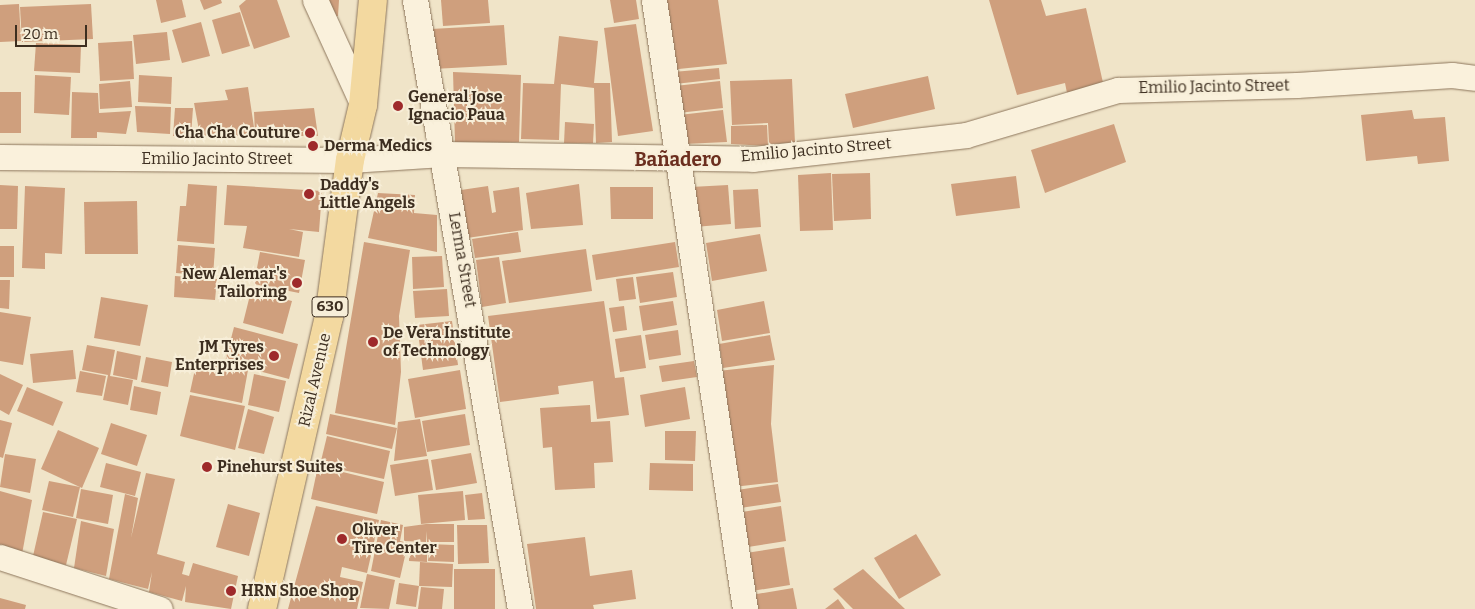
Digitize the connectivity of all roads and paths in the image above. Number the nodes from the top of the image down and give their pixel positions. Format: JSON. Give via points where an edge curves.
{"nodes":[{"id":1,"x":315,"y":0,"type":"edge"},
{"id":2,"x":372,"y":0,"type":"edge"},
{"id":3,"x":415,"y":0,"type":"edge"},
{"id":4,"x":654,"y":0,"type":"edge"},
{"id":5,"x":1475,"y":78,"type":"edge"},
{"id":6,"x":363,"y":105,"type":"junction"},
{"id":7,"x":443,"y":154,"type":"junction"},
{"id":8,"x":677,"y":156,"type":"junction"},
{"id":9,"x":0,"y":158,"type":"edge"},
{"id":10,"x":350,"y":160,"type":"junction"},
{"id":11,"x":0,"y":557,"type":"edge"},
{"id":12,"x":160,"y":609,"type":"edge"},
{"id":13,"x":262,"y":609,"type":"edge"},
{"id":14,"x":520,"y":609,"type":"edge"},
{"id":15,"x":745,"y":609,"type":"edge"}],
"edges":[{"from":1,"to":6,"type":"street"},
{"from":2,"to":6,"type":"main road","name":"Rizal Avenue","number":"630"},
{"from":3,"to":7,"type":"street","name":"Lerma Street"},
{"from":4,"to":8,"type":"street"},
{"from":5,"to":8,"type":"street","name":"Emilio Jacinto Street","via":[[1452,74],[1297,85],[1118,90],[966,135],[753,159]]},
{"from":6,"to":10,"type":"main road","name":"Rizal Avenue","number":"630"},
{"from":7,"to":8,"type":"street","name":"Emilio Jacinto Street"},
{"from":7,"to":10,"type":"street","name":"Emilio Jacinto Street"},
{"from":7,"to":14,"type":"street","name":"Lerma Street"},
{"from":8,"to":15,"type":"street"},
{"from":9,"to":10,"type":"street","name":"Emilio Jacinto Street"},
{"from":10,"to":13,"type":"main road","name":"Rizal Avenue","number":"630","via":[[329,317]]},
{"from":11,"to":12,"type":"street"}]}
